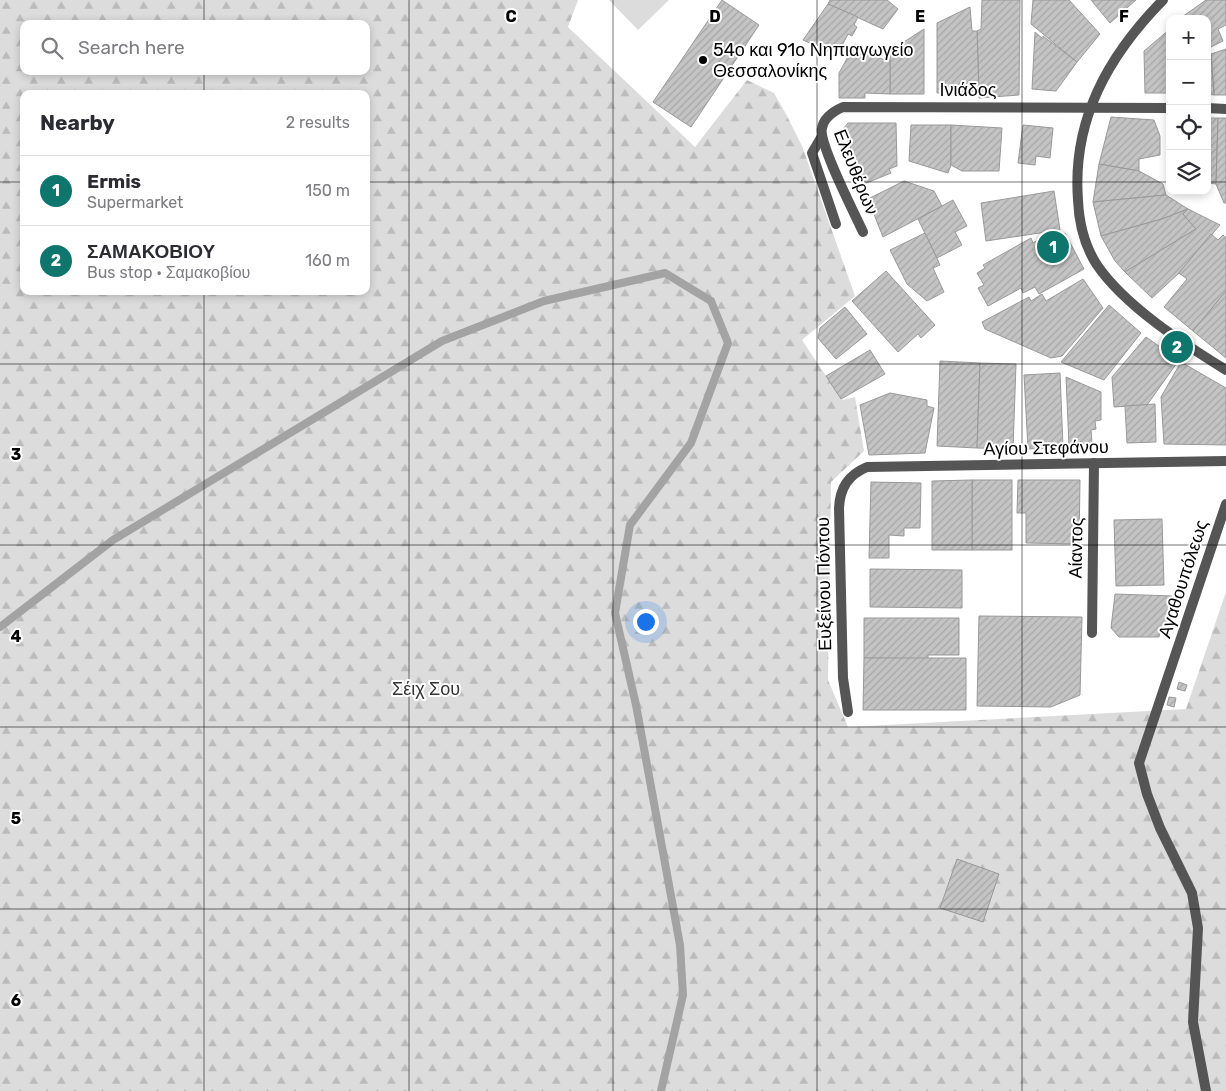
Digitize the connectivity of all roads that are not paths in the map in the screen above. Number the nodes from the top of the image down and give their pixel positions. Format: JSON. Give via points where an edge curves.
{"nodes":[{"id":1,"x":1162,"y":0,"type":"edge"},
{"id":2,"x":847,"y":106,"type":"joint"},
{"id":3,"x":1090,"y":106,"type":"junction"},
{"id":4,"x":1166,"y":108,"type":"edge"},
{"id":5,"x":1211,"y":108,"type":"edge"},
{"id":6,"x":1226,"y":109,"type":"edge"},
{"id":7,"x":822,"y":136,"type":"junction"},
{"id":8,"x":836,"y":224,"type":"dead end"},
{"id":9,"x":863,"y":232,"type":"dead end"},
{"id":10,"x":1226,"y":370,"type":"edge"},
{"id":11,"x":1226,"y":461,"type":"edge"},
{"id":12,"x":1094,"y":463,"type":"junction"},
{"id":13,"x":867,"y":467,"type":"joint"},
{"id":14,"x":1226,"y":504,"type":"edge"},
{"id":15,"x":1092,"y":633,"type":"dead end"},
{"id":16,"x":848,"y":712,"type":"dead end"},
{"id":17,"x":1206,"y":1091,"type":"edge"}],
"edges":[{"from":1,"to":3,"type":"street","via":[[1131,36]]},
{"from":2,"to":3,"type":"street","name":"Ινιάδος"},
{"from":2,"to":7,"type":"street","name":"Ελευθέρων","via":[[827,117],[822,126]]},
{"from":3,"to":4,"type":"street","name":"Ινιάδος"},
{"from":3,"to":10,"type":"street","via":[[1082,131],[1076,178],[1082,231],[1096,263],[1128,300]]},
{"from":5,"to":6,"type":"street"},
{"from":7,"to":8,"type":"street","via":[[812,153]]},
{"from":7,"to":9,"type":"street","name":"Ελευθέρων"},
{"from":11,"to":12,"type":"street","name":"Αγίου Στεφάνου"},
{"from":12,"to":13,"type":"street","name":"Αγίου Στεφάνου"},
{"from":12,"to":15,"type":"street","name":"Αίαντος"},
{"from":13,"to":16,"type":"street","name":"Ευξείνου Πόντου","via":[[848,479],[840,499],[843,678]]},
{"from":14,"to":17,"type":"street","name":"Αγαθουπόλεως","via":[[1139,763],[1160,828],[1192,893],[1198,928],[1193,1022]]}]}
